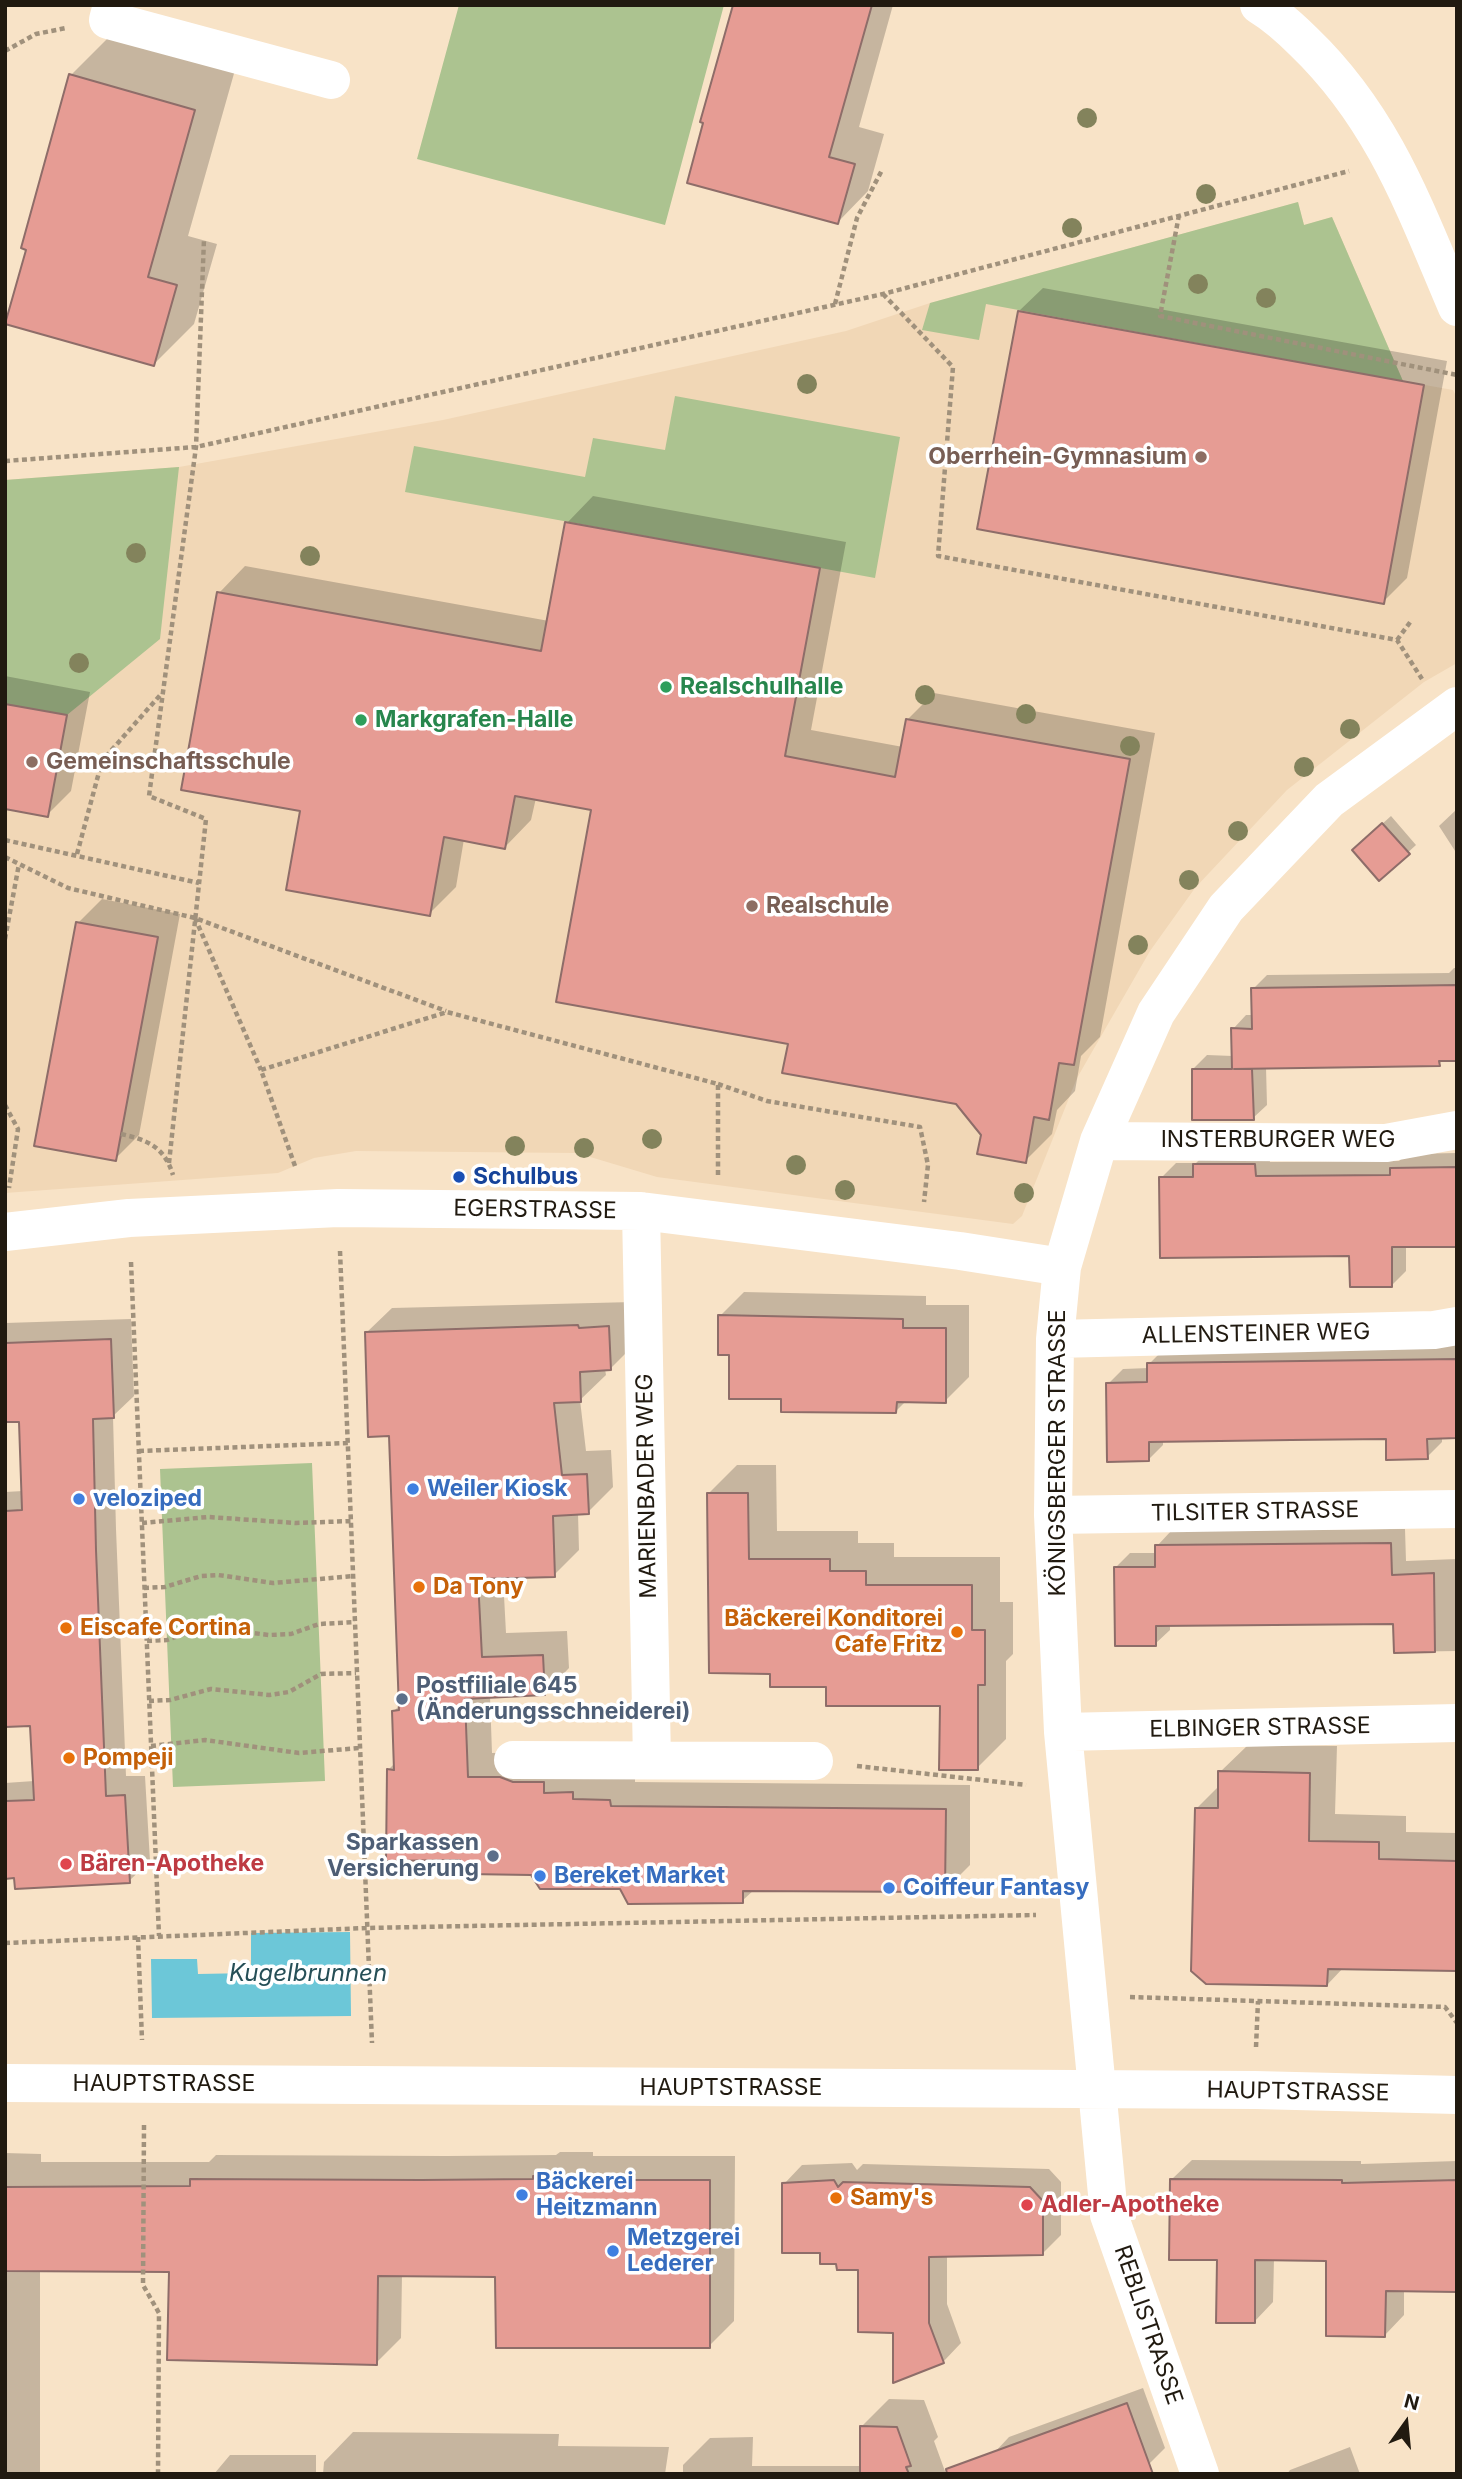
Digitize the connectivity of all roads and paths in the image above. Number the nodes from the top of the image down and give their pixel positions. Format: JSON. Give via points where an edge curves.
{"nodes":[{"id":1,"x":1259,"y":5,"type":"edge"},
{"id":2,"x":110,"y":12,"type":"edge"},
{"id":3,"x":5,"y":51,"type":"edge"},
{"id":4,"x":331,"y":80,"type":"dead end"},
{"id":5,"x":1393,"y":159,"type":"junction"},
{"id":6,"x":882,"y":170,"type":"dead end"},
{"id":7,"x":1179,"y":215,"type":"junction"},
{"id":8,"x":204,"y":239,"type":"dead end"},
{"id":9,"x":883,"y":294,"type":"junction"},
{"id":10,"x":835,"y":304,"type":"junction"},
{"id":11,"x":1457,"y":307,"type":"edge"},
{"id":12,"x":1457,"y":375,"type":"edge"},
{"id":13,"x":196,"y":447,"type":"junction"},
{"id":14,"x":5,"y":461,"type":"edge"},
{"id":15,"x":1411,"y":621,"type":"dead end"},
{"id":16,"x":1397,"y":640,"type":"junction"},
{"id":17,"x":163,"y":692,"type":"junction"},
{"id":18,"x":1451,"y":710,"type":"edge"},
{"id":19,"x":5,"y":840,"type":"edge"},
{"id":20,"x":77,"y":854,"type":"junction"},
{"id":21,"x":5,"y":857,"type":"edge"},
{"id":22,"x":19,"y":864,"type":"junction"},
{"id":23,"x":199,"y":883,"type":"junction"},
{"id":24,"x":195,"y":918,"type":"junction"},
{"id":25,"x":5,"y":939,"type":"edge"},
{"id":26,"x":447,"y":1012,"type":"junction"},
{"id":27,"x":261,"y":1070,"type":"junction"},
{"id":28,"x":718,"y":1084,"type":"junction"},
{"id":29,"x":5,"y":1105,"type":"edge"},
{"id":30,"x":1457,"y":1130,"type":"edge"},
{"id":31,"x":121,"y":1134,"type":"dead end"},
{"id":32,"x":1100,"y":1141,"type":"junction"},
{"id":33,"x":169,"y":1163,"type":"junction"},
{"id":34,"x":324,"y":1209,"type":"junction"},
{"id":35,"x":641,"y":1211,"type":"junction"},
{"id":36,"x":186,"y":1215,"type":"junction"},
{"id":37,"x":6,"y":1217,"type":"edge"},
{"id":38,"x":129,"y":1218,"type":"junction"},
{"id":39,"x":719,"y":1221,"type":"junction"},
{"id":40,"x":918,"y":1246,"type":"junction"},
{"id":41,"x":1062,"y":1267,"type":"junction"},
{"id":42,"x":1457,"y":1326,"type":"edge"},
{"id":43,"x":1055,"y":1339,"type":"junction"},
{"id":44,"x":348,"y":1443,"type":"junction"},
{"id":45,"x":139,"y":1451,"type":"junction"},
{"id":46,"x":1457,"y":1509,"type":"edge"},
{"id":47,"x":1053,"y":1515,"type":"junction"},
{"id":48,"x":351,"y":1521,"type":"junction"},
{"id":49,"x":142,"y":1523,"type":"junction"},
{"id":50,"x":353,"y":1576,"type":"junction"},
{"id":51,"x":144,"y":1588,"type":"junction"},
{"id":52,"x":355,"y":1622,"type":"junction"},
{"id":53,"x":146,"y":1641,"type":"junction"},
{"id":54,"x":356,"y":1673,"type":"junction"},
{"id":55,"x":149,"y":1701,"type":"junction"},
{"id":56,"x":1457,"y":1723,"type":"edge"},
{"id":57,"x":1063,"y":1732,"type":"junction"},
{"id":58,"x":151,"y":1746,"type":"junction"},
{"id":59,"x":359,"y":1748,"type":"junction"},
{"id":60,"x":513,"y":1760,"type":"dead end"},
{"id":61,"x":652,"y":1760,"type":"junction"},
{"id":62,"x":814,"y":1761,"type":"joint"},
{"id":63,"x":1069,"y":1790,"type":"junction"},
{"id":64,"x":1079,"y":1914,"type":"junction"},
{"id":65,"x":366,"y":1928,"type":"junction"},
{"id":66,"x":138,"y":1936,"type":"junction"},
{"id":67,"x":159,"y":1936,"type":"junction"},
{"id":68,"x":5,"y":1943,"type":"edge"},
{"id":69,"x":1086,"y":1996,"type":"junction"},
{"id":70,"x":1457,"y":2023,"type":"edge"},
{"id":71,"x":5,"y":2083,"type":"edge"},
{"id":72,"x":144,"y":2084,"type":"junction"},
{"id":73,"x":374,"y":2085,"type":"junction"},
{"id":74,"x":1095,"y":2091,"type":"junction"},
{"id":75,"x":1457,"y":2095,"type":"edge"},
{"id":76,"x":158,"y":2474,"type":"edge"},
{"id":77,"x":1200,"y":2474,"type":"edge"}],
"edges":[{"from":1,"to":5,"type":"street","via":[[1277,15],[1338,74]]},
{"from":2,"to":3,"type":"path","via":[[36,34]]},
{"from":2,"to":4,"type":"street"},
{"from":5,"to":7,"type":"path"},
{"from":5,"to":11,"type":"street"},
{"from":6,"to":10,"type":"path","via":[[857,219]]},
{"from":7,"to":9,"type":"path"},
{"from":7,"to":12,"type":"path","via":[[1160,316]]},
{"from":8,"to":13,"type":"path"},
{"from":9,"to":10,"type":"path"},
{"from":9,"to":16,"type":"path","via":[[953,367],[938,556]]},
{"from":10,"to":13,"type":"path"},
{"from":13,"to":14,"type":"path"},
{"from":13,"to":17,"type":"path"},
{"from":15,"to":16,"type":"path"},
{"from":16,"to":18,"type":"path"},
{"from":17,"to":20,"type":"path","via":[[102,761]]},
{"from":17,"to":23,"type":"path","via":[[149,796],[206,819]]},
{"from":18,"to":32,"type":"street","name":"KÖNIGSBERGER STRASSE","via":[[1329,800],[1226,908],[1156,1013]]},
{"from":19,"to":20,"type":"path"},
{"from":20,"to":23,"type":"path"},
{"from":21,"to":22,"type":"path"},
{"from":22,"to":24,"type":"path","via":[[68,888]]},
{"from":22,"to":25,"type":"path"},
{"from":23,"to":24,"type":"path"},
{"from":24,"to":26,"type":"path"},
{"from":24,"to":27,"type":"path"},
{"from":24,"to":33,"type":"path"},
{"from":26,"to":27,"type":"path"},
{"from":26,"to":28,"type":"path"},
{"from":27,"to":34,"type":"path"},
{"from":28,"to":39,"type":"path"},
{"from":28,"to":40,"type":"path","via":[[767,1101],[920,1127],[928,1166]]},
{"from":29,"to":37,"type":"path","via":[[18,1129]]},
{"from":30,"to":32,"type":"street","name":"INSTERBURGER WEG","via":[[1386,1143]]},
{"from":31,"to":33,"type":"path","via":[[149,1140]]},
{"from":32,"to":41,"type":"street","name":"KÖNIGSBERGER STRASSE"},
{"from":33,"to":36,"type":"path"},
{"from":34,"to":35,"type":"street","name":"EGERSTRASSE"},
{"from":34,"to":36,"type":"street","name":"EGERSTRASSE"},
{"from":34,"to":44,"type":"path"},
{"from":35,"to":39,"type":"street","name":"EGERSTRASSE"},
{"from":35,"to":61,"type":"street","name":"MARIENBADER WEG"},
{"from":36,"to":38,"type":"street","name":"EGERSTRASSE"},
{"from":37,"to":38,"type":"street","name":"EGERSTRASSE"},
{"from":38,"to":45,"type":"path"},
{"from":39,"to":40,"type":"street","name":"EGERSTRASSE"},
{"from":40,"to":41,"type":"street","name":"EGERSTRASSE"},
{"from":41,"to":43,"type":"street","name":"KÖNIGSBERGER STRASSE"},
{"from":42,"to":43,"type":"street","name":"ALLENSTEINER WEG"},
{"from":43,"to":47,"type":"street","name":"KÖNIGSBERGER STRASSE"},
{"from":44,"to":45,"type":"path"},
{"from":44,"to":48,"type":"path"},
{"from":45,"to":49,"type":"path"},
{"from":46,"to":47,"type":"street","name":"TILSITER STRASSE"},
{"from":47,"to":57,"type":"street","name":"KÖNIGSBERGER STRASSE"},
{"from":48,"to":49,"type":"path","via":[[296,1523],[208,1517]]},
{"from":48,"to":50,"type":"path"},
{"from":49,"to":51,"type":"path"},
{"from":50,"to":51,"type":"path","via":[[273,1583],[218,1575]]},
{"from":50,"to":52,"type":"path"},
{"from":51,"to":53,"type":"path"},
{"from":52,"to":53,"type":"path","via":[[270,1635],[203,1627],[167,1640]]},
{"from":52,"to":54,"type":"path"},
{"from":53,"to":55,"type":"path"},
{"from":54,"to":55,"type":"path","via":[[321,1674],[289,1692],[269,1695],[211,1689]]},
{"from":54,"to":59,"type":"path"},
{"from":55,"to":58,"type":"path"},
{"from":56,"to":57,"type":"street","name":"ELBINGER STRASSE"},
{"from":57,"to":63,"type":"street","name":"KÖNIGSBERGER STRASSE"},
{"from":58,"to":59,"type":"path","via":[[213,1741],[299,1754]]},
{"from":58,"to":67,"type":"path"},
{"from":59,"to":65,"type":"path"},
{"from":60,"to":61,"type":"street"},
{"from":61,"to":62,"type":"street"},
{"from":62,"to":63,"type":"path"},
{"from":63,"to":64,"type":"street","name":"KÖNIGSBERGER STRASSE"},
{"from":64,"to":65,"type":"path"},
{"from":64,"to":69,"type":"street","name":"KÖNIGSBERGER STRASSE"},
{"from":65,"to":67,"type":"path"},
{"from":65,"to":73,"type":"path"},
{"from":66,"to":67,"type":"path"},
{"from":66,"to":68,"type":"path"},
{"from":66,"to":72,"type":"path"},
{"from":69,"to":70,"type":"path","via":[[1444,2007]]},
{"from":69,"to":74,"type":"street","name":"KÖNIGSBERGER STRASSE"},
{"from":71,"to":72,"type":"street","name":"HAUPTSTRASSE"},
{"from":72,"to":73,"type":"street","name":"HAUPTSTRASSE"},
{"from":72,"to":76,"type":"path","via":[[143,2286],[159,2313]]},
{"from":73,"to":74,"type":"street","name":"HAUPTSTRASSE"},
{"from":74,"to":75,"type":"street","name":"HAUPTSTRASSE"},
{"from":74,"to":77,"type":"street","name":"REBLISTRASSE","via":[[1109,2215]]}]}
